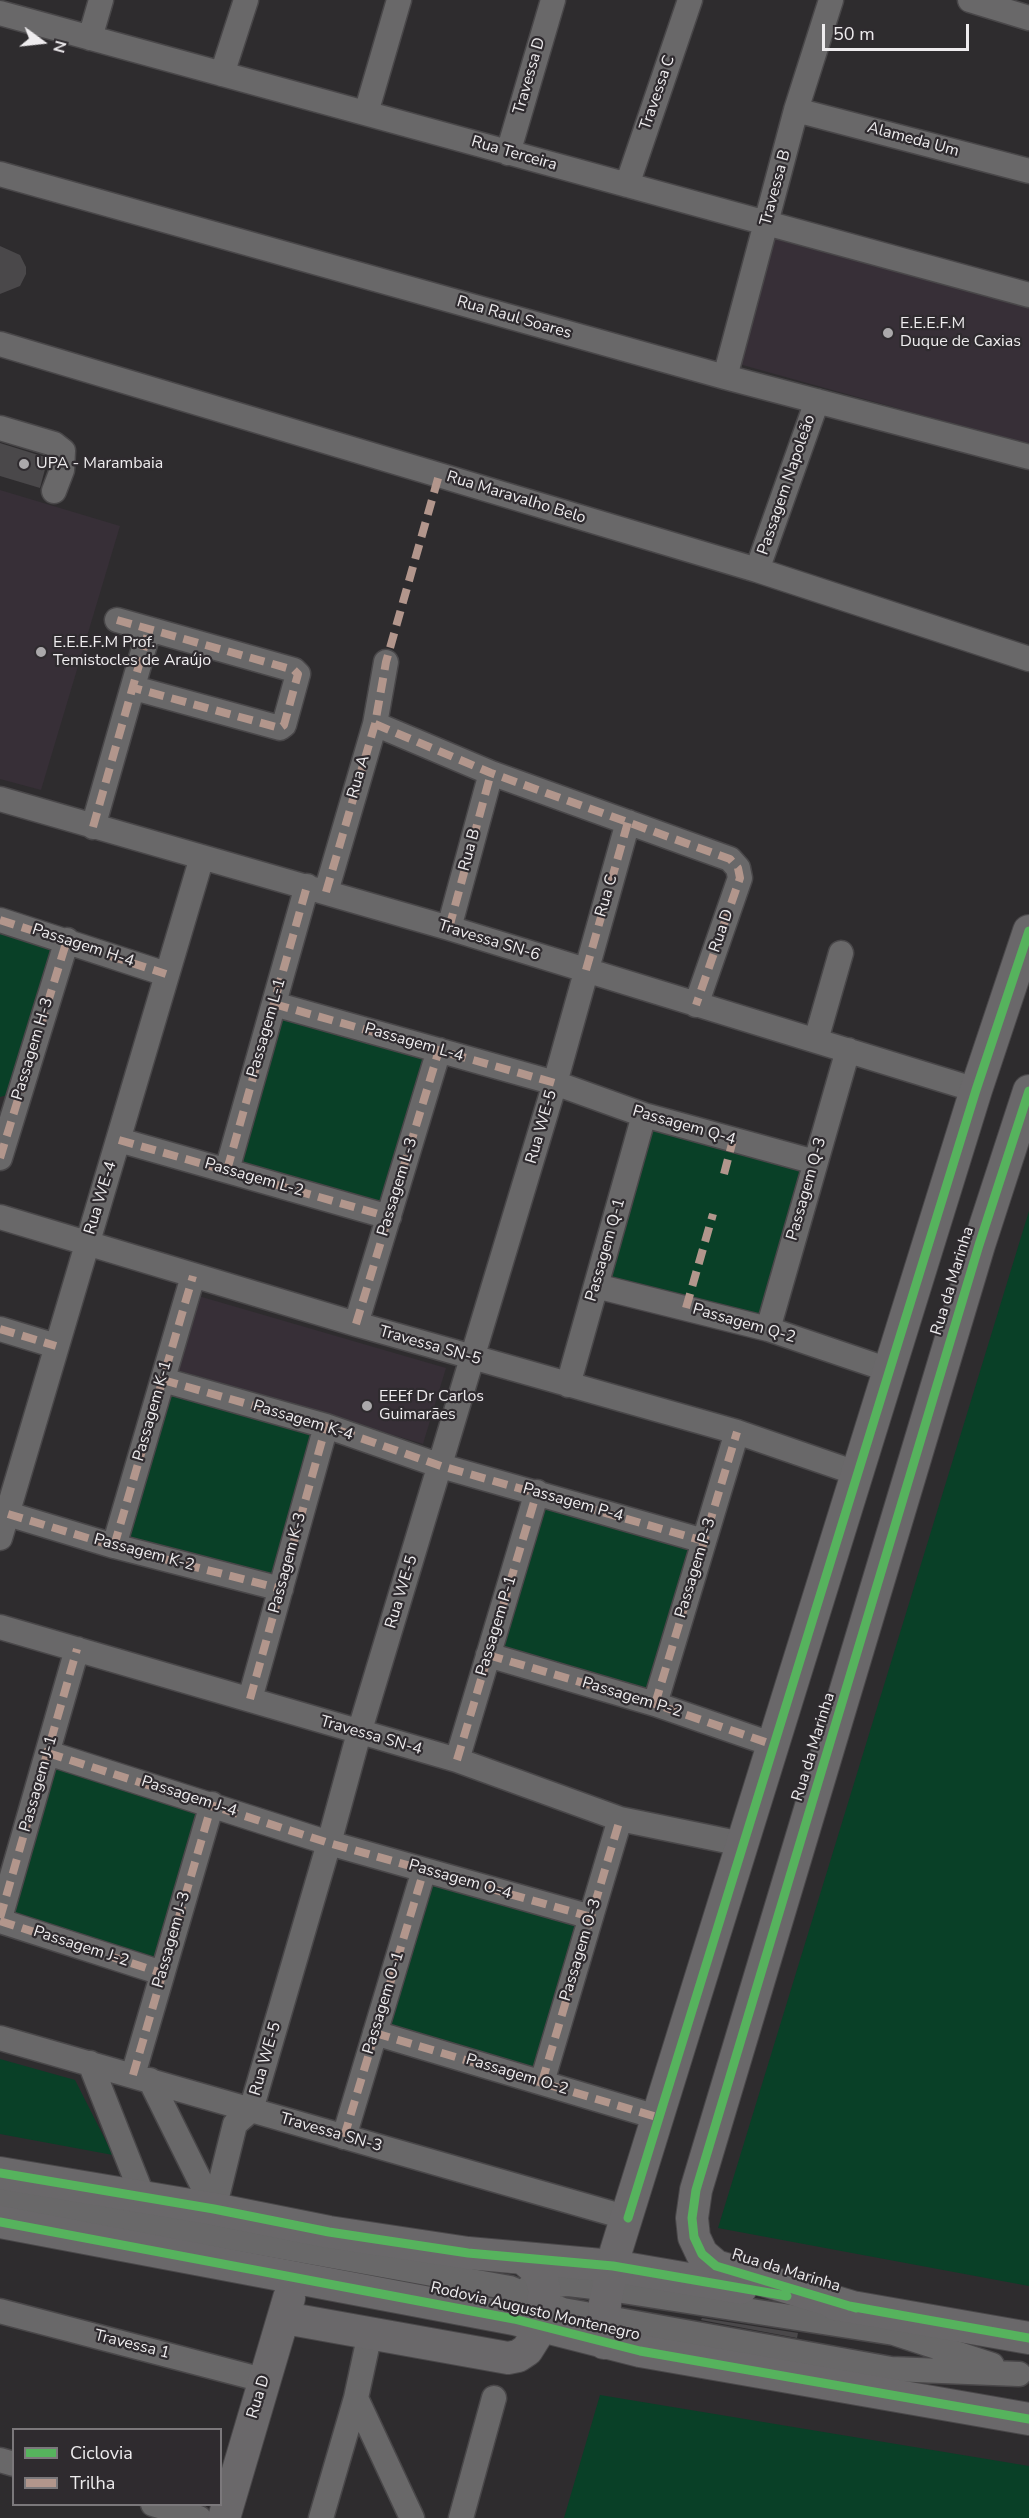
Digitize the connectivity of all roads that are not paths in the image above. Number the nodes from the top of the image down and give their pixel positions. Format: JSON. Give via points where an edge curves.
{"nodes":[{"id":1,"x":101,"y":0,"type":"edge"},
{"id":2,"x":246,"y":0,"type":"edge"},
{"id":3,"x":399,"y":0,"type":"edge"},
{"id":4,"x":553,"y":0,"type":"edge"},
{"id":5,"x":690,"y":0,"type":"edge"},
{"id":6,"x":831,"y":0,"type":"edge"},
{"id":7,"x":972,"y":0,"type":"edge"},
{"id":8,"x":0,"y":13,"type":"edge"},
{"id":9,"x":1029,"y":18,"type":"edge"},
{"id":10,"x":90,"y":38,"type":"junction"},
{"id":11,"x":222,"y":74,"type":"junction"},
{"id":12,"x":796,"y":110,"type":"junction"},
{"id":13,"x":366,"y":113,"type":"junction"},
{"id":14,"x":508,"y":153,"type":"junction"},
{"id":15,"x":1029,"y":171,"type":"edge"},
{"id":16,"x":0,"y":174,"type":"edge"},
{"id":17,"x":627,"y":185,"type":"junction"},
{"id":18,"x":766,"y":225,"type":"junction"},
{"id":19,"x":1029,"y":295,"type":"edge"},
{"id":20,"x":0,"y":344,"type":"edge"},
{"id":21,"x":725,"y":377,"type":"junction"},
{"id":22,"x":817,"y":401,"type":"junction"},
{"id":23,"x":0,"y":428,"type":"edge"},
{"id":24,"x":1029,"y":458,"type":"edge"},
{"id":25,"x":54,"y":491,"type":"dead end"},
{"id":26,"x":757,"y":570,"type":"junction"},
{"id":27,"x":117,"y":620,"type":"dead end"},
{"id":28,"x":149,"y":630,"type":"junction"},
{"id":29,"x":1029,"y":659,"type":"edge"},
{"id":30,"x":386,"y":662,"type":"dead end"},
{"id":31,"x":134,"y":688,"type":"junction"},
{"id":32,"x":375,"y":724,"type":"junction"},
{"id":33,"x":490,"y":773,"type":"junction"},
{"id":34,"x":0,"y":799,"type":"edge"},
{"id":35,"x":628,"y":822,"type":"junction"},
{"id":36,"x":93,"y":826,"type":"junction"},
{"id":37,"x":202,"y":857,"type":"junction"},
{"id":38,"x":317,"y":889,"type":"junction"},
{"id":39,"x":0,"y":920,"type":"edge"},
{"id":40,"x":449,"y":928,"type":"junction"},
{"id":41,"x":1029,"y":931,"type":"edge"},
{"id":42,"x":67,"y":940,"type":"junction"},
{"id":43,"x":841,"y":953,"type":"dead end"},
{"id":44,"x":586,"y":970,"type":"junction"},
{"id":45,"x":166,"y":974,"type":"junction"},
{"id":46,"x":274,"y":1004,"type":"junction"},
{"id":47,"x":696,"y":1005,"type":"junction"},
{"id":48,"x":816,"y":1040,"type":"junction"},
{"id":49,"x":439,"y":1050,"type":"junction"},
{"id":50,"x":848,"y":1050,"type":"junction"},
{"id":51,"x":555,"y":1083,"type":"junction"},
{"id":52,"x":976,"y":1090,"type":"junction"},
{"id":53,"x":1029,"y":1091,"type":"edge"},
{"id":54,"x":7,"y":1105,"type":"edge"},
{"id":55,"x":644,"y":1115,"type":"junction"},
{"id":56,"x":962,"y":1135,"type":"junction"},
{"id":57,"x":119,"y":1140,"type":"junction"},
{"id":58,"x":0,"y":1158,"type":"edge"},
{"id":59,"x":815,"y":1162,"type":"junction"},
{"id":60,"x":227,"y":1170,"type":"junction"},
{"id":61,"x":0,"y":1217,"type":"edge"},
{"id":62,"x":389,"y":1217,"type":"junction"},
{"id":63,"x":87,"y":1243,"type":"junction"},
{"id":64,"x":193,"y":1276,"type":"junction"},
{"id":65,"x":597,"y":1286,"type":"junction"},
{"id":66,"x":964,"y":1296,"type":"junction"},
{"id":67,"x":357,"y":1324,"type":"junction"},
{"id":68,"x":0,"y":1329,"type":"edge"},
{"id":69,"x":768,"y":1329,"type":"junction"},
{"id":70,"x":56,"y":1346,"type":"junction"},
{"id":71,"x":473,"y":1359,"type":"junction"},
{"id":72,"x":889,"y":1370,"type":"junction"},
{"id":73,"x":163,"y":1380,"type":"junction"},
{"id":74,"x":568,"y":1385,"type":"junction"},
{"id":75,"x":326,"y":1426,"type":"junction"},
{"id":76,"x":737,"y":1432,"type":"junction"},
{"id":77,"x":441,"y":1466,"type":"junction"},
{"id":78,"x":859,"y":1474,"type":"junction"},
{"id":79,"x":537,"y":1492,"type":"junction"},
{"id":80,"x":8,"y":1514,"type":"junction"},
{"id":81,"x":0,"y":1538,"type":"edge"},
{"id":82,"x":704,"y":1541,"type":"junction"},
{"id":83,"x":114,"y":1546,"type":"junction"},
{"id":84,"x":281,"y":1589,"type":"junction"},
{"id":85,"x":0,"y":1627,"type":"edge"},
{"id":86,"x":77,"y":1649,"type":"junction"},
{"id":87,"x":488,"y":1655,"type":"junction"},
{"id":88,"x":250,"y":1699,"type":"junction"},
{"id":89,"x":655,"y":1704,"type":"junction"},
{"id":90,"x":359,"y":1733,"type":"junction"},
{"id":91,"x":774,"y":1745,"type":"junction"},
{"id":92,"x":48,"y":1753,"type":"junction"},
{"id":93,"x":457,"y":1760,"type":"junction"},
{"id":94,"x":212,"y":1804,"type":"junction"},
{"id":95,"x":620,"y":1819,"type":"junction"},
{"id":96,"x":329,"y":1844,"type":"junction"},
{"id":97,"x":742,"y":1844,"type":"junction"},
{"id":98,"x":424,"y":1870,"type":"junction"},
{"id":99,"x":591,"y":1917,"type":"junction"},
{"id":100,"x":0,"y":1920,"type":"edge"},
{"id":101,"x":162,"y":1973,"type":"junction"},
{"id":102,"x":375,"y":2033,"type":"junction"},
{"id":103,"x":0,"y":2038,"type":"edge"},
{"id":104,"x":90,"y":2063,"type":"junction"},
{"id":105,"x":141,"y":2078,"type":"junction"},
{"id":106,"x":542,"y":2082,"type":"junction"},
{"id":107,"x":251,"y":2110,"type":"junction"},
{"id":108,"x":660,"y":2118,"type":"junction"},
{"id":109,"x":344,"y":2137,"type":"junction"},
{"id":110,"x":0,"y":2174,"type":"edge"},
{"id":111,"x":0,"y":2196,"type":"edge"},
{"id":112,"x":143,"y":2197,"type":"junction"},
{"id":113,"x":214,"y":2209,"type":"junction"},
{"id":114,"x":628,"y":2218,"type":"junction"},
{"id":115,"x":0,"y":2222,"type":"edge"},
{"id":116,"x":524,"y":2259,"type":"junction"},
{"id":117,"x":291,"y":2276,"type":"junction"},
{"id":118,"x":346,"y":2286,"type":"junction"},
{"id":119,"x":542,"y":2304,"type":"junction"},
{"id":120,"x":607,"y":2304,"type":"junction"},
{"id":121,"x":856,"y":2308,"type":"junction"},
{"id":122,"x":0,"y":2311,"type":"edge"},
{"id":123,"x":285,"y":2318,"type":"junction"},
{"id":124,"x":370,"y":2333,"type":"junction"},
{"id":125,"x":1029,"y":2338,"type":"edge"},
{"id":126,"x":416,"y":2342,"type":"junction"},
{"id":127,"x":1024,"y":2375,"type":"edge"},
{"id":128,"x":263,"y":2380,"type":"junction"},
{"id":129,"x":356,"y":2398,"type":"junction"},
{"id":130,"x":494,"y":2398,"type":"dead end"},
{"id":131,"x":1029,"y":2419,"type":"edge"},
{"id":132,"x":157,"y":2506,"type":"edge"},
{"id":133,"x":199,"y":2518,"type":"edge"},
{"id":134,"x":224,"y":2518,"type":"edge"},
{"id":135,"x":321,"y":2518,"type":"edge"},
{"id":136,"x":412,"y":2518,"type":"edge"},
{"id":137,"x":461,"y":2518,"type":"edge"}],
"edges":[{"from":1,"to":10,"type":"street"},
{"from":2,"to":11,"type":"street"},
{"from":3,"to":13,"type":"street"},
{"from":4,"to":14,"type":"street","name":"Travessa D"},
{"from":5,"to":17,"type":"street","name":"Travessa C"},
{"from":6,"to":12,"type":"street","name":"Travessa B"},
{"from":7,"to":9,"type":"street"},
{"from":8,"to":10,"type":"street","name":"Rua Terceira"},
{"from":10,"to":11,"type":"street","name":"Rua Terceira"},
{"from":11,"to":13,"type":"street","name":"Rua Terceira"},
{"from":12,"to":15,"type":"street","name":"Alameda Um"},
{"from":12,"to":18,"type":"street","name":"Travessa B"},
{"from":13,"to":14,"type":"street","name":"Rua Terceira"},
{"from":14,"to":17,"type":"street","name":"Rua Terceira"},
{"from":16,"to":21,"type":"street","name":"Rua Raul Soares"},
{"from":17,"to":18,"type":"street","name":"Rua Terceira"},
{"from":18,"to":19,"type":"street","name":"Rua Terceira"},
{"from":18,"to":21,"type":"street","name":"Travessa B"},
{"from":20,"to":26,"type":"street","name":"Rua Maravalho Belo"},
{"from":21,"to":22,"type":"street","name":"Rua Raul Soares"},
{"from":22,"to":24,"type":"street","name":"Rua Raul Soares"},
{"from":22,"to":26,"type":"street","name":"Passagem Napoleão"},
{"from":23,"to":25,"type":"street","via":[[54,444],[63,451],[62,470]]},
{"from":26,"to":29,"type":"street","name":"Rua Maravalho Belo"},
{"from":27,"to":28,"type":"street"},
{"from":28,"to":31,"type":"street"},
{"from":28,"to":31,"type":"street","via":[[294,670],[297,679],[280,728]]},
{"from":30,"to":32,"type":"street","name":"Rua A"},
{"from":31,"to":36,"type":"street"},
{"from":32,"to":33,"type":"street"},
{"from":32,"to":38,"type":"street","name":"Rua A"},
{"from":33,"to":35,"type":"street"},
{"from":33,"to":40,"type":"street","name":"Rua B"},
{"from":34,"to":36,"type":"street","name":"Travessa SN-6"},
{"from":35,"to":44,"type":"street","name":"Rua C"},
{"from":35,"to":47,"type":"street","name":"Rua D","via":[[730,859],[738,868],[740,878]]},
{"from":36,"to":37,"type":"street","name":"Travessa SN-6"},
{"from":37,"to":38,"type":"street","name":"Travessa SN-6"},
{"from":37,"to":45,"type":"street","name":"Rua WE-4"},
{"from":38,"to":40,"type":"street","name":"Travessa SN-6"},
{"from":38,"to":46,"type":"street","name":"Passagem L-1"},
{"from":39,"to":42,"type":"street","name":"Passagem H-4"},
{"from":40,"to":44,"type":"street","name":"Travessa SN-6"},
{"from":41,"to":52,"type":"main road","name":"Rua da Marinha"},
{"from":42,"to":45,"type":"street","name":"Passagem H-4"},
{"from":42,"to":54,"type":"street","name":"Passagem H-3"},
{"from":43,"to":48,"type":"street"},
{"from":44,"to":47,"type":"street","name":"Travessa SN-6"},
{"from":44,"to":51,"type":"street","name":"Rua WE-5"},
{"from":45,"to":57,"type":"street","name":"Rua WE-4"},
{"from":46,"to":49,"type":"street","name":"Passagem L-4"},
{"from":46,"to":60,"type":"street","name":"Passagem L-1"},
{"from":47,"to":48,"type":"street","name":"Travessa SN-6"},
{"from":48,"to":50,"type":"street","name":"Travessa SN-6"},
{"from":49,"to":51,"type":"street","name":"Passagem L-4"},
{"from":49,"to":62,"type":"street","name":"Passagem L-3"},
{"from":50,"to":52,"type":"street","name":"Travessa SN-6"},
{"from":50,"to":59,"type":"street","name":"Passagem Q-3"},
{"from":51,"to":55,"type":"street","name":"Passagem Q-4"},
{"from":51,"to":71,"type":"street","name":"Rua WE-5"},
{"from":52,"to":56,"type":"main road","name":"Rua da Marinha"},
{"from":53,"to":66,"type":"main road","name":"Rua da Marinha"},
{"from":54,"to":58,"type":"street","name":"Passagem H-3"},
{"from":55,"to":59,"type":"street","name":"Passagem Q-4"},
{"from":55,"to":65,"type":"street","name":"Passagem Q-1"},
{"from":56,"to":66,"type":"main road","via":[[951,1219],[931,1293],[933,1304],[949,1313]]},
{"from":56,"to":72,"type":"main road","name":"Rua da Marinha"},
{"from":57,"to":60,"type":"street","name":"Passagem L-2"},
{"from":57,"to":63,"type":"street","name":"Rua WE-4"},
{"from":59,"to":69,"type":"street","name":"Passagem Q-3"},
{"from":60,"to":62,"type":"street","name":"Passagem L-2"},
{"from":61,"to":63,"type":"street","name":"Travessa SN-5"},
{"from":62,"to":67,"type":"street","name":"Passagem L-3"},
{"from":63,"to":64,"type":"street","name":"Travessa SN-5"},
{"from":63,"to":70,"type":"street","name":"Rua WE-4"},
{"from":64,"to":67,"type":"street","name":"Travessa SN-5"},
{"from":64,"to":73,"type":"street","name":"Passagem K-1"},
{"from":65,"to":69,"type":"street","name":"Passagem Q-2"},
{"from":65,"to":74,"type":"street","name":"Passagem Q-1"},
{"from":66,"to":121,"type":"main road","name":"Rua da Marinha","via":[[696,2190],[692,2218],[694,2237],[702,2254],[716,2266]]},
{"from":67,"to":71,"type":"street","name":"Travessa SN-5"},
{"from":68,"to":70,"type":"street"},
{"from":69,"to":72,"type":"street","name":"Passagem Q-2"},
{"from":70,"to":80,"type":"street","name":"Rua WE-4"},
{"from":71,"to":74,"type":"street","name":"Travessa SN-5"},
{"from":71,"to":77,"type":"street","name":"Rua WE-5"},
{"from":72,"to":78,"type":"main road","name":"Rua da Marinha"},
{"from":73,"to":75,"type":"street","name":"Passagem K-4"},
{"from":73,"to":83,"type":"street","name":"Passagem K-1"},
{"from":74,"to":76,"type":"street","name":"Travessa SN-5"},
{"from":75,"to":77,"type":"street","name":"Passagem K-4"},
{"from":75,"to":84,"type":"street","name":"Passagem K-3"},
{"from":76,"to":78,"type":"street","name":"Travessa SN-5"},
{"from":76,"to":82,"type":"street","name":"Passagem P-3"},
{"from":77,"to":79,"type":"street","name":"Passagem P-4"},
{"from":77,"to":90,"type":"street","name":"Rua WE-5"},
{"from":78,"to":91,"type":"main road","name":"Rua da Marinha"},
{"from":79,"to":82,"type":"street","name":"Passagem P-4"},
{"from":79,"to":87,"type":"street","name":"Passagem P-1"},
{"from":80,"to":81,"type":"street","name":"Rua WE-4"},
{"from":80,"to":83,"type":"street","name":"Passagem K-2"},
{"from":82,"to":89,"type":"street","name":"Passagem P-3"},
{"from":83,"to":84,"type":"street","name":"Passagem K-2"},
{"from":84,"to":88,"type":"street","name":"Passagem K-3"},
{"from":85,"to":86,"type":"street","name":"Travessa SN-4"},
{"from":86,"to":88,"type":"street","name":"Travessa SN-4"},
{"from":86,"to":92,"type":"street","name":"Passagem J-1"},
{"from":87,"to":89,"type":"street","name":"Passagem P-2"},
{"from":87,"to":93,"type":"street","name":"Passagem P-1"},
{"from":88,"to":90,"type":"street","name":"Travessa SN-4"},
{"from":89,"to":91,"type":"street","name":"Passagem P-2"},
{"from":90,"to":93,"type":"street","name":"Travessa SN-4"},
{"from":90,"to":96,"type":"street","name":"Rua WE-5"},
{"from":91,"to":97,"type":"main road","name":"Rua da Marinha"},
{"from":92,"to":94,"type":"street","name":"Passagem J-4"},
{"from":92,"to":100,"type":"street","name":"Passagem J-1"},
{"from":93,"to":95,"type":"street","name":"Travessa SN-4"},
{"from":94,"to":96,"type":"street","name":"Passagem J-4"},
{"from":94,"to":101,"type":"street","name":"Passagem J-3"},
{"from":95,"to":97,"type":"street","name":"Travessa SN-4"},
{"from":95,"to":99,"type":"street","name":"Passagem O-3"},
{"from":96,"to":98,"type":"street","name":"Passagem O-4"},
{"from":96,"to":107,"type":"street","name":"Rua WE-5"},
{"from":97,"to":108,"type":"main road","name":"Rua da Marinha"},
{"from":98,"to":99,"type":"street","name":"Passagem O-4"},
{"from":98,"to":102,"type":"street","name":"Passagem O-1"},
{"from":99,"to":106,"type":"street","name":"Passagem O-3"},
{"from":100,"to":101,"type":"street","name":"Passagem J-2"},
{"from":101,"to":105,"type":"street","name":"Passagem J-3"},
{"from":102,"to":106,"type":"street","name":"Passagem O-2"},
{"from":102,"to":109,"type":"street","name":"Passagem O-1"},
{"from":103,"to":104,"type":"street","name":"Travessa SN-3"},
{"from":104,"to":105,"type":"street","name":"Travessa SN-3"},
{"from":104,"to":112,"type":"street"},
{"from":105,"to":107,"type":"street","name":"Travessa SN-3"},
{"from":105,"to":113,"type":"street"},
{"from":106,"to":108,"type":"street","name":"Passagem O-2"},
{"from":107,"to":109,"type":"street","name":"Travessa SN-3"},
{"from":107,"to":113,"type":"street","name":"Rua WE-5","via":[[235,2124]]},
{"from":108,"to":114,"type":"main road","name":"Rua da Marinha"},
{"from":109,"to":114,"type":"street","name":"Travessa SN-3"},
{"from":110,"to":112,"type":"main road","name":"Rodovia Augusto Montenegro"},
{"from":111,"to":119,"type":"street","via":[[510,2288]]},
{"from":112,"to":113,"type":"main road","name":"Rodovia Augusto Montenegro"},
{"from":113,"to":116,"type":"main road","name":"Rodovia Augusto Montenegro","via":[[329,2232]]},
{"from":114,"to":120,"type":"main road","name":"Rua da Marinha"},
{"from":115,"to":117,"type":"main road","name":"Rodovia Augusto Montenegro"},
{"from":116,"to":119,"type":"main road","via":[[540,2273]]},
{"from":116,"to":120,"type":"main road","name":"Rodovia Augusto Montenegro"},
{"from":117,"to":118,"type":"main road","name":"Rodovia Augusto Montenegro"},
{"from":117,"to":123,"type":"main road","name":"Rua D"},
{"from":118,"to":119,"type":"main road","name":"Rodovia Augusto Montenegro"},
{"from":118,"to":126,"type":"main road"},
{"from":119,"to":120,"type":"main road","name":"Rodovia Augusto Montenegro"},
{"from":119,"to":120,"type":"street","via":[[567,2284]]},
{"from":119,"to":126,"type":"main road","via":[[526,2350],[507,2358]]},
{"from":120,"to":121,"type":"main road","name":"Rodovia Augusto Montenegro"},
{"from":120,"to":127,"type":"street","via":[[891,2369]]},
{"from":120,"to":127,"type":"street","via":[[894,2333]]},
{"from":120,"to":131,"type":"main road","name":"Rodovia Augusto Montenegro","via":[[640,2351]]},
{"from":121,"to":125,"type":"main road","name":"Rodovia Augusto Montenegro"},
{"from":122,"to":128,"type":"street","name":"Travessa 1"},
{"from":123,"to":124,"type":"main road"},
{"from":123,"to":128,"type":"main road","name":"Rua D"},
{"from":124,"to":126,"type":"main road"},
{"from":124,"to":129,"type":"street"},
{"from":128,"to":134,"type":"main road","name":"Rua D"},
{"from":129,"to":135,"type":"street"},
{"from":129,"to":136,"type":"street"},
{"from":130,"to":137,"type":"street"},
{"from":132,"to":133,"type":"street"}]}
